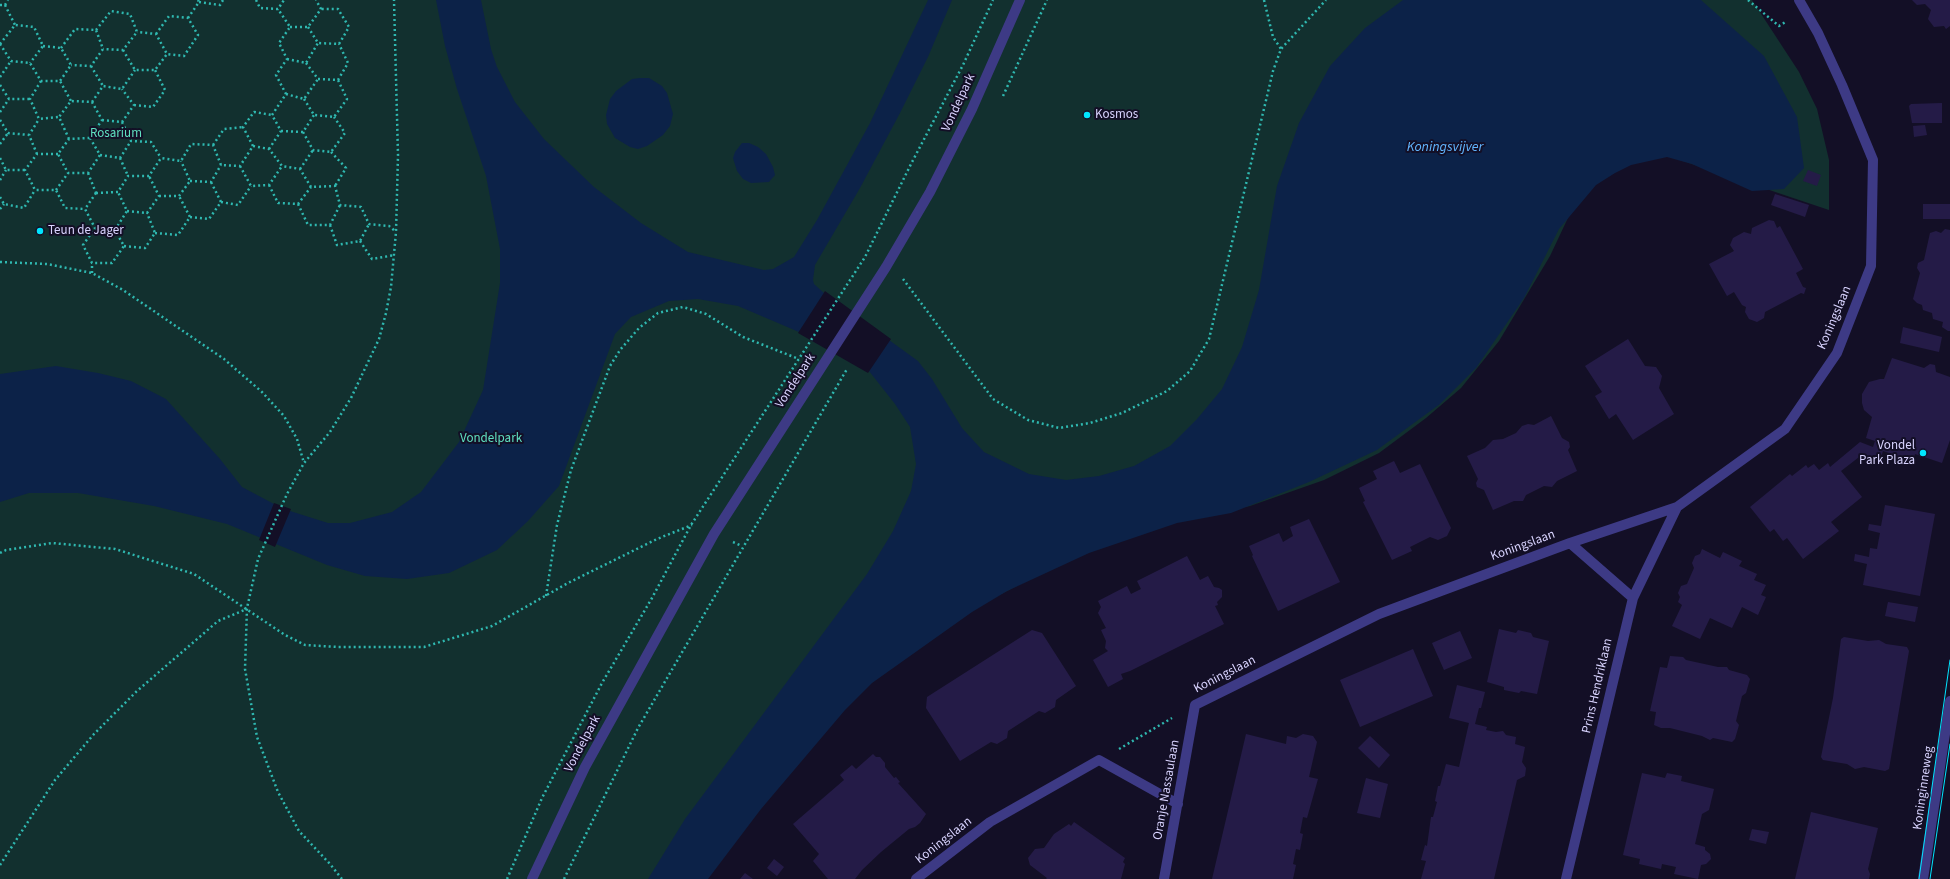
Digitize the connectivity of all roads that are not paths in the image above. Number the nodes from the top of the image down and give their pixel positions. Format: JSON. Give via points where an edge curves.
{"nodes":[{"id":1,"x":1020,"y":0,"type":"edge"},
{"id":2,"x":1799,"y":0,"type":"edge"},
{"id":3,"x":1677,"y":507,"type":"junction"},
{"id":4,"x":1570,"y":543,"type":"junction"},
{"id":5,"x":1633,"y":598,"type":"junction"},
{"id":6,"x":1950,"y":701,"type":"edge"},
{"id":7,"x":1195,"y":705,"type":"joint"},
{"id":8,"x":1178,"y":804,"type":"junction"},
{"id":9,"x":532,"y":879,"type":"edge"},
{"id":10,"x":916,"y":879,"type":"edge"},
{"id":11,"x":1164,"y":879,"type":"edge"},
{"id":12,"x":1566,"y":879,"type":"edge"},
{"id":13,"x":1923,"y":879,"type":"edge"}],
"edges":[{"from":1,"to":9,"type":"street","name":"Vondelpark","via":[[972,109],[930,192],[886,266],[714,534],[585,767]]},
{"from":2,"to":3,"type":"street","name":"Koningslaan","via":[[1818,33],[1873,160],[1871,266],[1836,352],[1785,429]]},
{"from":3,"to":4,"type":"street","name":"Koningslaan"},
{"from":3,"to":5,"type":"street","name":"Prins Hendriklaan"},
{"from":4,"to":5,"type":"street","name":"Koningslaan"},
{"from":4,"to":7,"type":"street","name":"Koningslaan","via":[[1379,614]]},
{"from":5,"to":12,"type":"street","name":"Prins Hendriklaan"},
{"from":6,"to":13,"type":"street","name":"Koninginneweg"},
{"from":7,"to":8,"type":"street","name":"Oranje Nassaulaan"},
{"from":8,"to":10,"type":"street","name":"Koningslaan","via":[[1099,760],[990,822]]},
{"from":8,"to":11,"type":"street","name":"Oranje Nassaulaan"}]}
